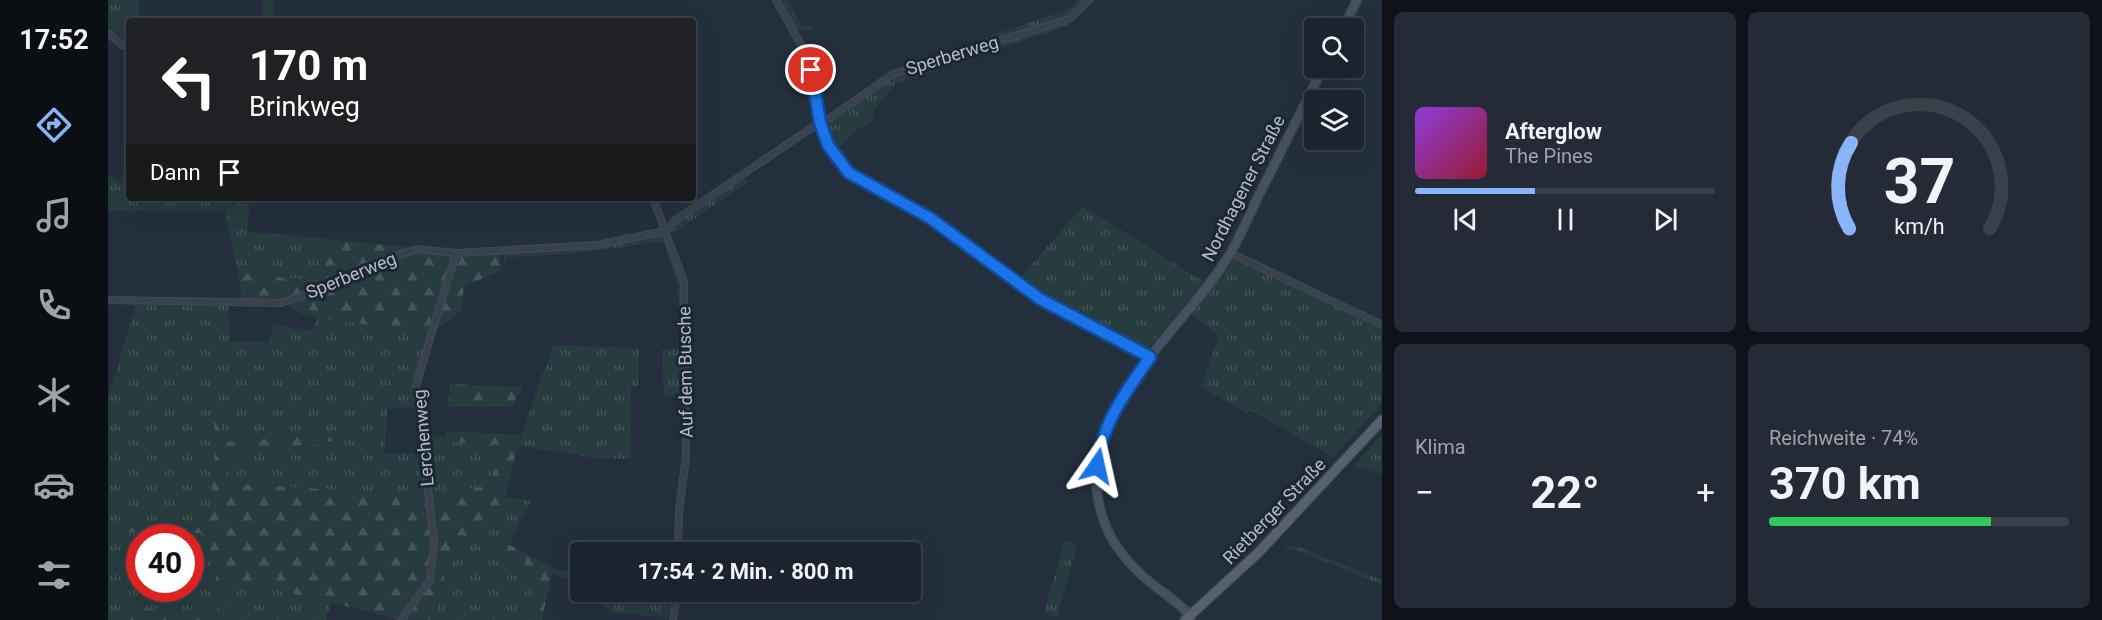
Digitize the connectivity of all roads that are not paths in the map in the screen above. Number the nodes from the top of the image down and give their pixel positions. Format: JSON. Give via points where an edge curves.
{"nodes":[{"id":1,"x":777,"y":0,"type":"edge"},
{"id":2,"x":1089,"y":0,"type":"edge"},
{"id":3,"x":1357,"y":0,"type":"edge"},
{"id":4,"x":1348,"y":18,"type":"edge"},
{"id":5,"x":108,"y":33,"type":"edge"},
{"id":6,"x":126,"y":46,"type":"edge"},
{"id":7,"x":1318,"y":78,"type":"edge"},
{"id":8,"x":820,"y":122,"type":"junction"},
{"id":9,"x":654,"y":201,"type":"edge"},
{"id":10,"x":662,"y":221,"type":"junction"},
{"id":11,"x":674,"y":221,"type":"junction"},
{"id":12,"x":665,"y":231,"type":"junction"},
{"id":13,"x":456,"y":253,"type":"junction"},
{"id":14,"x":1231,"y":253,"type":"junction"},
{"id":15,"x":108,"y":300,"type":"edge"},
{"id":16,"x":1382,"y":325,"type":"edge"},
{"id":17,"x":1150,"y":357,"type":"junction"},
{"id":18,"x":1382,"y":420,"type":"edge"},
{"id":19,"x":678,"y":542,"type":"edge"},
{"id":20,"x":675,"y":602,"type":"edge"},
{"id":21,"x":1188,"y":618,"type":"edge"},
{"id":22,"x":400,"y":620,"type":"edge"},
{"id":23,"x":673,"y":620,"type":"edge"}],
"edges":[{"from":1,"to":8,"type":"street","via":[[808,57]]},
{"from":2,"to":8,"type":"street","name":"Sperberweg","via":[[1069,19],[893,74]]},
{"from":3,"to":4,"type":"street"},
{"from":5,"to":6,"type":"street"},
{"from":7,"to":14,"type":"street","name":"Nordhagener Straße"},
{"from":8,"to":11,"type":"street","name":"Sperberweg"},
{"from":8,"to":17,"type":"street","via":[[828,145],[849,173],[930,218],[1040,299]]},
{"from":9,"to":10,"type":"street","name":"Auf dem Busche"},
{"from":10,"to":11,"type":"street"},
{"from":10,"to":12,"type":"street","name":"Auf dem Busche"},
{"from":11,"to":12,"type":"street","name":"Sperberweg"},
{"from":12,"to":13,"type":"street","name":"Sperberweg","via":[[597,245]]},
{"from":12,"to":19,"type":"street","name":"Auf dem Busche","via":[[684,282],[686,456]]},
{"from":13,"to":15,"type":"street","name":"Sperberweg","via":[[417,249],[368,265],[328,287],[280,303]]},
{"from":13,"to":22,"type":"street","name":"Lerchenweg","via":[[416,385],[434,543],[430,580]]},
{"from":14,"to":16,"type":"street"},
{"from":14,"to":17,"type":"street","name":"Nordhagener Straße"},
{"from":17,"to":21,"type":"street","name":"Nordhagener Straße","via":[[1115,408],[1102,438],[1096,480],[1099,503],[1105,524],[1130,564]]},
{"from":18,"to":21,"type":"main road","name":"Rietberger Straße","via":[[1258,553]]},
{"from":20,"to":23,"type":"street"}]}
